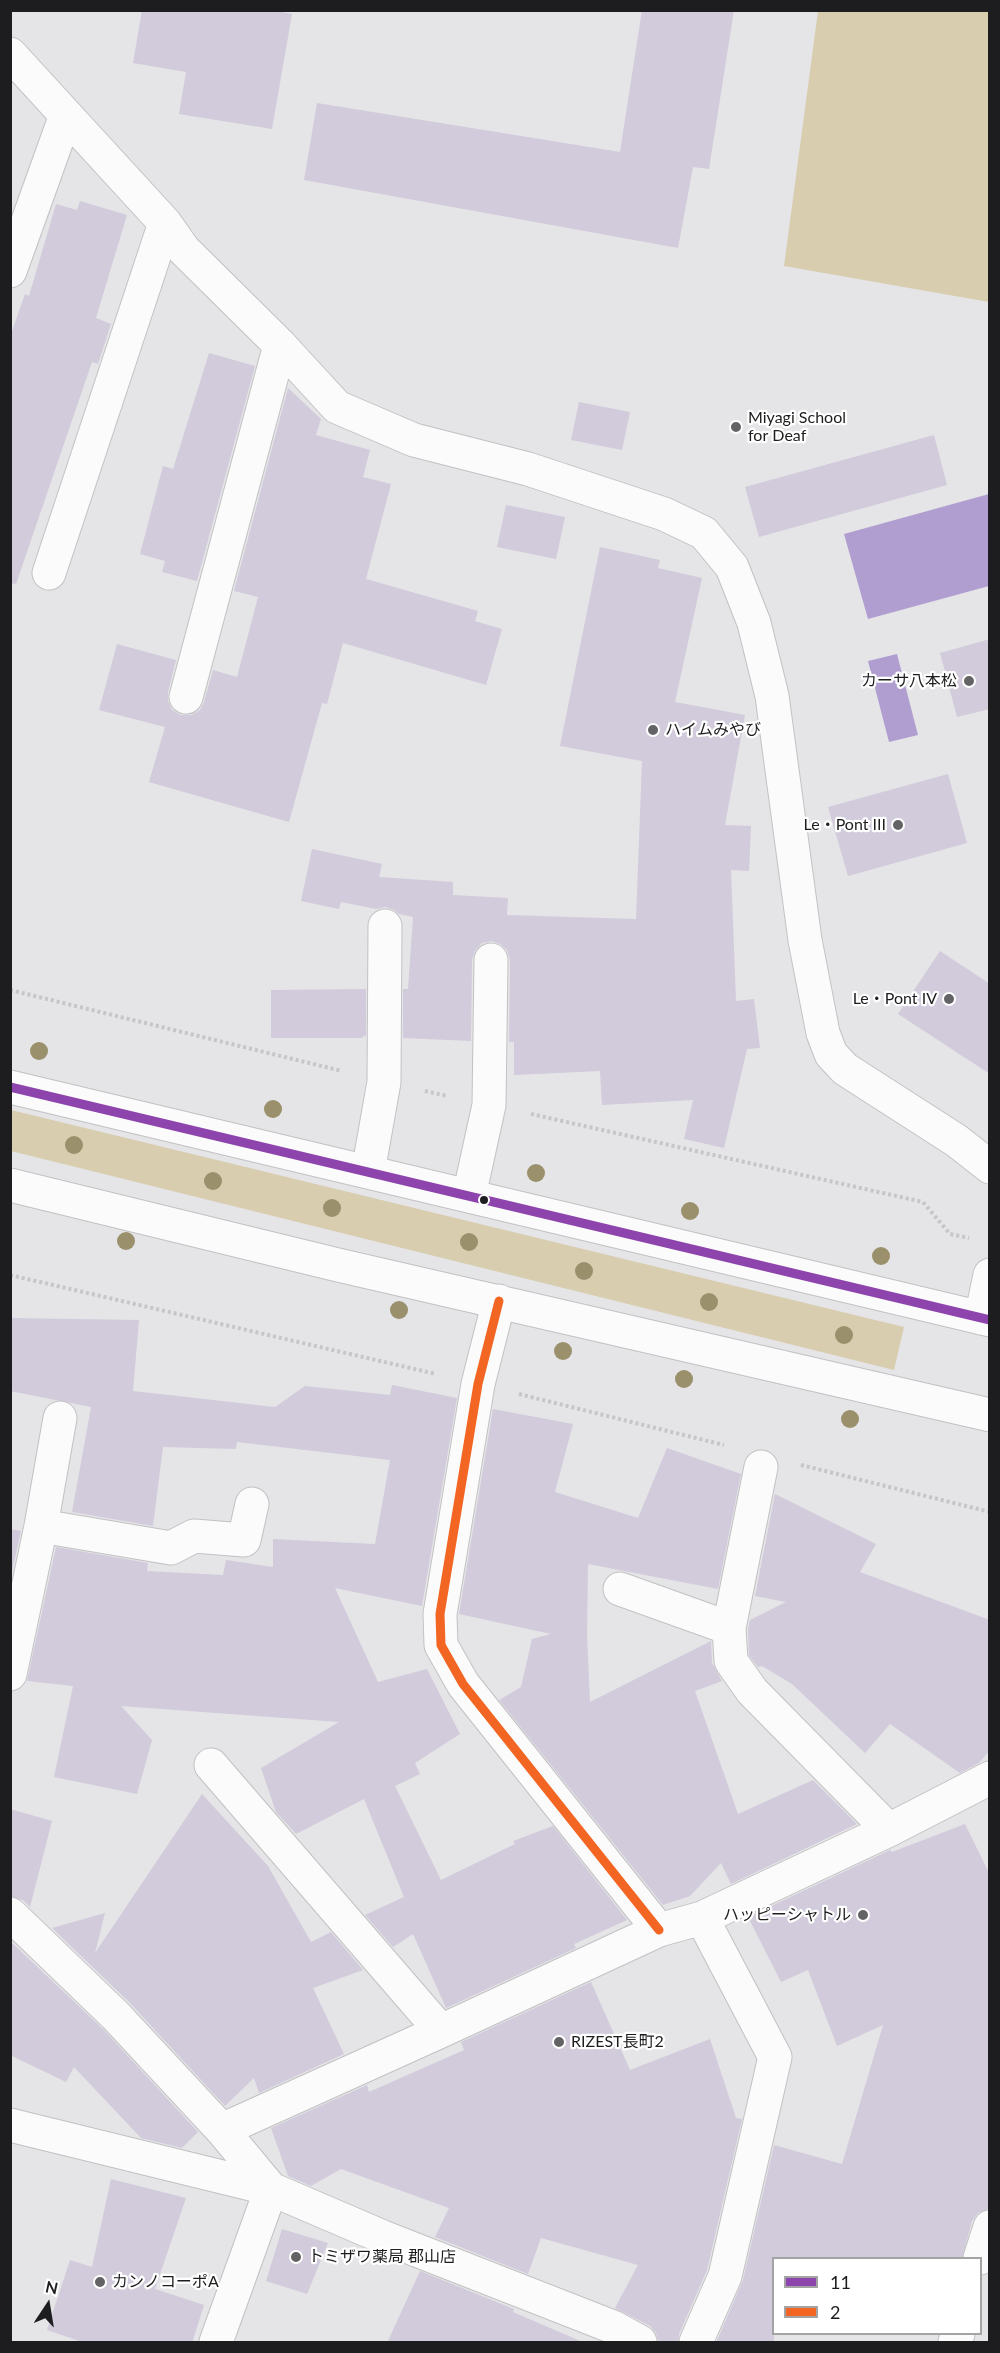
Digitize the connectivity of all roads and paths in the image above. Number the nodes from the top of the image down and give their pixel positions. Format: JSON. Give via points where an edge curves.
{"nodes":[{"id":1,"x":10,"y":54,"type":"edge"},
{"id":2,"x":66,"y":115,"type":"junction"},
{"id":3,"x":165,"y":223,"type":"junction"},
{"id":4,"x":10,"y":271,"type":"edge"},
{"id":5,"x":280,"y":345,"type":"junction"},
{"id":6,"x":49,"y":573,"type":"dead end"},
{"id":7,"x":186,"y":697,"type":"dead end"},
{"id":8,"x":385,"y":926,"type":"dead end"},
{"id":9,"x":491,"y":960,"type":"dead end"},
{"id":10,"x":10,"y":1087,"type":"edge"},
{"id":11,"x":990,"y":1167,"type":"edge"},
{"id":12,"x":368,"y":1172,"type":"junction"},
{"id":13,"x":10,"y":1185,"type":"edge"},
{"id":14,"x":469,"y":1196,"type":"junction"},
{"id":15,"x":990,"y":1275,"type":"edge"},
{"id":16,"x":499,"y":1301,"type":"junction"},
{"id":17,"x":985,"y":1319,"type":"edge"},
{"id":18,"x":990,"y":1415,"type":"edge"},
{"id":19,"x":60,"y":1418,"type":"dead end"},
{"id":20,"x":761,"y":1467,"type":"dead end"},
{"id":21,"x":252,"y":1504,"type":"dead end"},
{"id":22,"x":41,"y":1526,"type":"junction"},
{"id":23,"x":620,"y":1590,"type":"dead end"},
{"id":24,"x":729,"y":1628,"type":"junction"},
{"id":25,"x":10,"y":1674,"type":"edge"},
{"id":26,"x":211,"y":1765,"type":"dead end"},
{"id":27,"x":990,"y":1778,"type":"edge"},
{"id":28,"x":889,"y":1830,"type":"junction"},
{"id":29,"x":10,"y":1914,"type":"edge"},
{"id":30,"x":702,"y":1918,"type":"junction"},
{"id":31,"x":659,"y":1930,"type":"junction"},
{"id":32,"x":441,"y":2031,"type":"junction"},
{"id":33,"x":10,"y":2125,"type":"edge"},
{"id":34,"x":222,"y":2130,"type":"junction"},
{"id":35,"x":271,"y":2189,"type":"junction"},
{"id":36,"x":990,"y":2227,"type":"edge"},
{"id":37,"x":981,"y":2257,"type":"edge"},
{"id":38,"x":216,"y":2343,"type":"edge"},
{"id":39,"x":640,"y":2343,"type":"edge"},
{"id":40,"x":696,"y":2343,"type":"edge"}],
"edges":[{"from":1,"to":2,"type":"street"},
{"from":2,"to":3,"type":"street"},
{"from":2,"to":4,"type":"street"},
{"from":3,"to":5,"type":"street","via":[[184,250]]},
{"from":3,"to":6,"type":"street"},
{"from":5,"to":7,"type":"street"},
{"from":5,"to":11,"type":"street","via":[[338,407],[414,440],[528,469],[664,514],[704,533],[732,567],[754,622],[772,696],[805,940],[823,1033],[831,1054],[845,1070],[957,1141]]},
{"from":8,"to":12,"type":"street","via":[[384,1082]]},
{"from":9,"to":14,"type":"street","via":[[489,1105]]},
{"from":10,"to":12,"type":"street"},
{"from":12,"to":14,"type":"street"},
{"from":13,"to":16,"type":"street"},
{"from":14,"to":17,"type":"street"},
{"from":15,"to":17,"type":"street"},
{"from":16,"to":18,"type":"street"},
{"from":16,"to":31,"type":"street","via":[[476,1396],[440,1614],[441,1645],[463,1684]]},
{"from":19,"to":22,"type":"street"},
{"from":20,"to":24,"type":"street"},
{"from":21,"to":22,"type":"street","via":[[244,1540],[194,1536],[171,1548]]},
{"from":22,"to":25,"type":"street"},
{"from":23,"to":24,"type":"street"},
{"from":24,"to":28,"type":"street","via":[[731,1661],[752,1691]]},
{"from":26,"to":32,"type":"street"},
{"from":27,"to":28,"type":"street"},
{"from":28,"to":30,"type":"street"},
{"from":29,"to":34,"type":"street","via":[[116,2016]]},
{"from":30,"to":31,"type":"street"},
{"from":30,"to":40,"type":"street","via":[[775,2057],[725,2276]]},
{"from":31,"to":32,"type":"street"},
{"from":32,"to":34,"type":"street"},
{"from":33,"to":35,"type":"street"},
{"from":34,"to":35,"type":"street"},
{"from":35,"to":38,"type":"street"},
{"from":35,"to":39,"type":"street","via":[[613,2327]]},
{"from":36,"to":37,"type":"street"}]}
